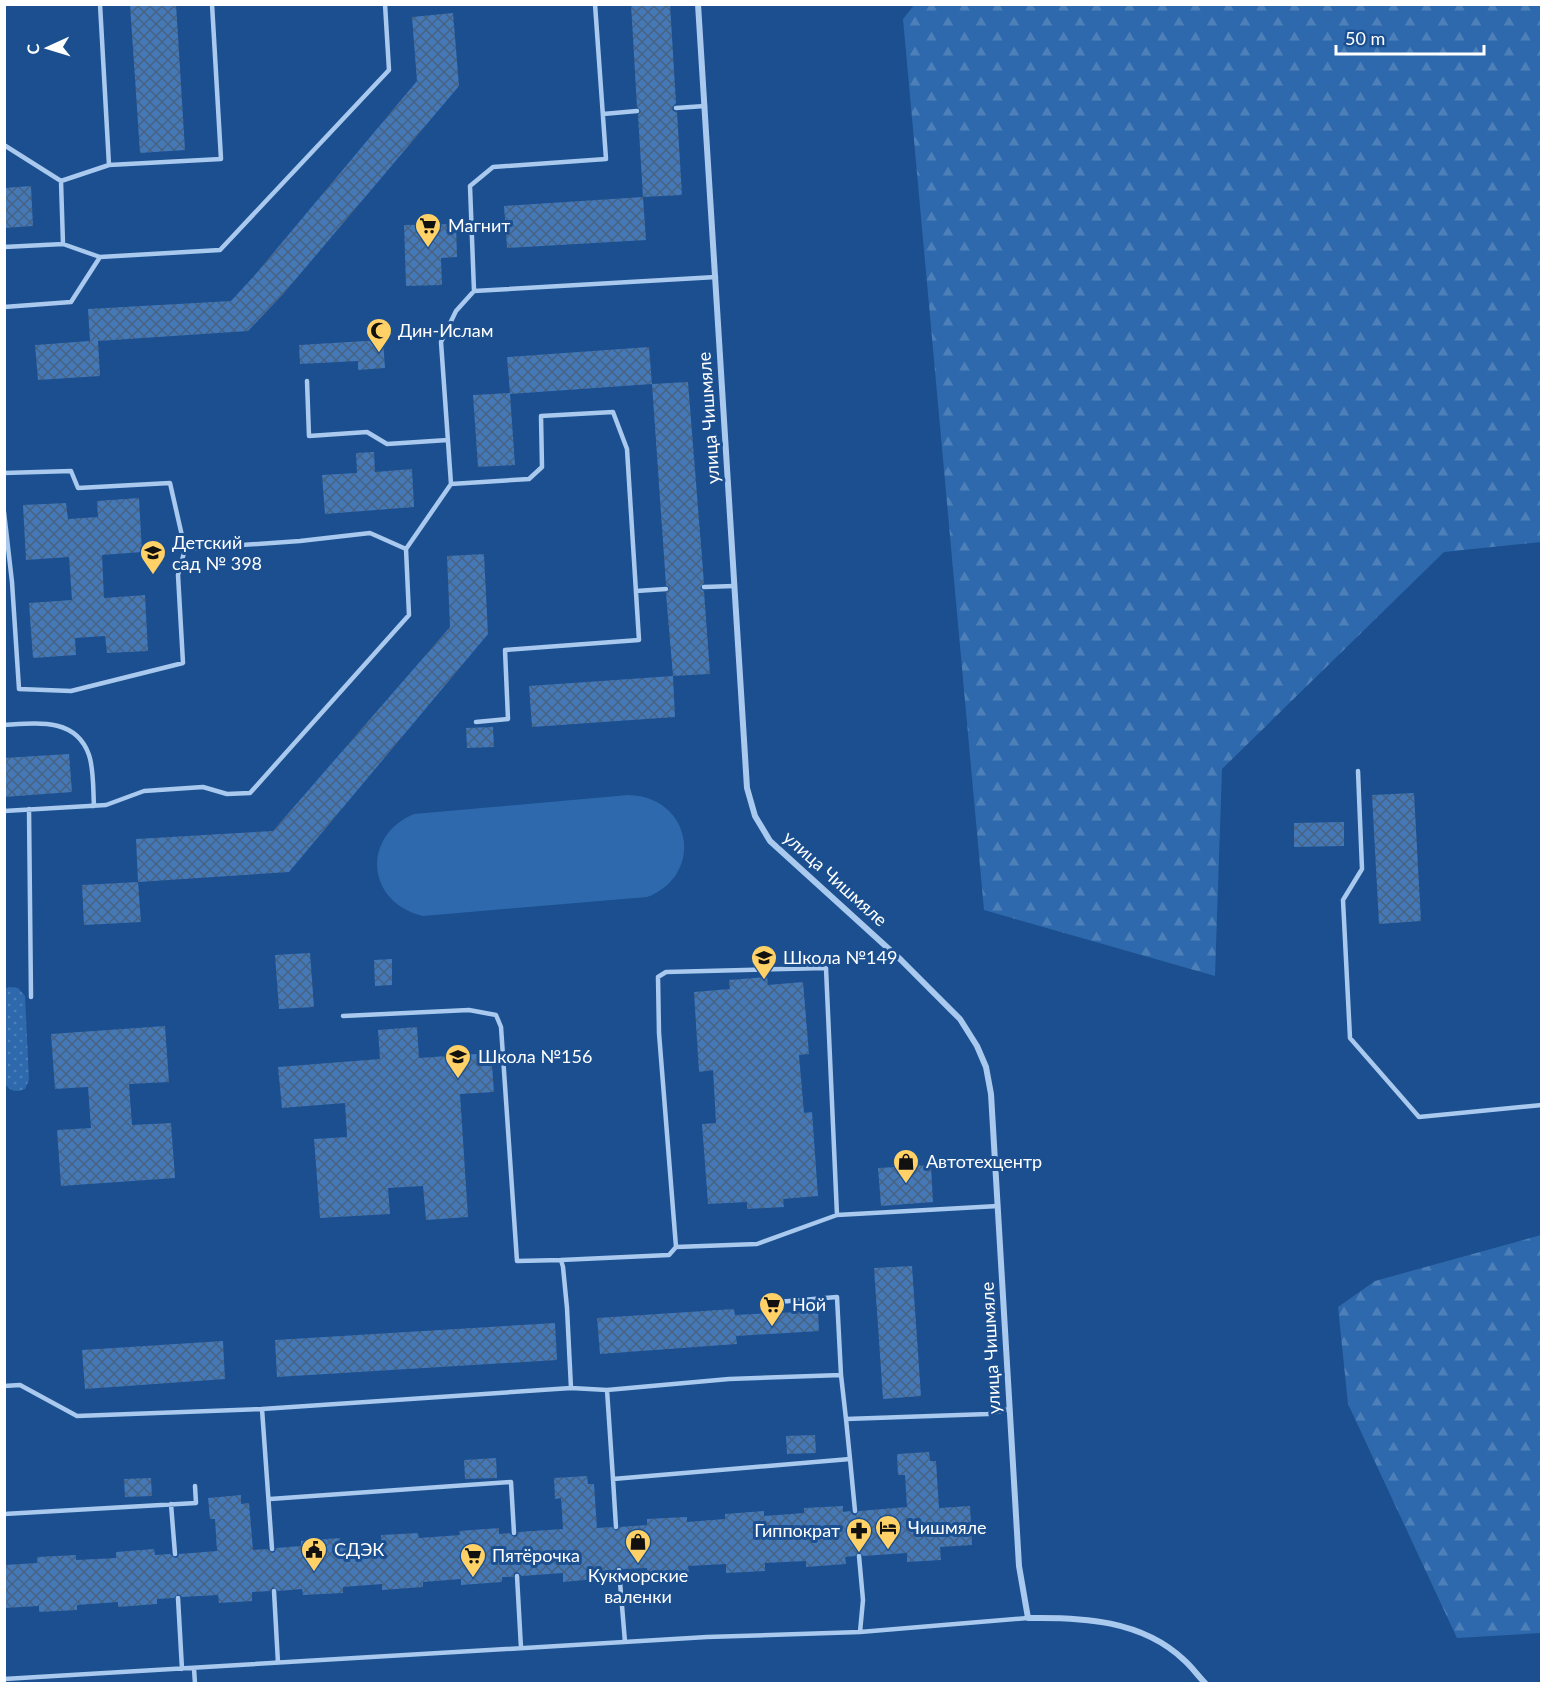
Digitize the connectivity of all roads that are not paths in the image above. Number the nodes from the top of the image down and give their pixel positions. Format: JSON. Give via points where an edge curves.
{"nodes":[{"id":1,"x":100,"y":4,"type":"edge"},
{"id":2,"x":212,"y":4,"type":"edge"},
{"id":3,"x":384,"y":4,"type":"edge"},
{"id":4,"x":595,"y":4,"type":"edge"},
{"id":5,"x":698,"y":4,"type":"edge"},
{"id":6,"x":705,"y":106,"type":"junction"},
{"id":7,"x":676,"y":108,"type":"dead end"},
{"id":8,"x":637,"y":111,"type":"dead end"},
{"id":9,"x":603,"y":114,"type":"junction"},
{"id":10,"x":4,"y":145,"type":"edge"},
{"id":11,"x":109,"y":165,"type":"junction"},
{"id":12,"x":61,"y":181,"type":"junction"},
{"id":13,"x":63,"y":244,"type":"junction"},
{"id":14,"x":4,"y":247,"type":"edge"},
{"id":15,"x":100,"y":257,"type":"junction"},
{"id":16,"x":716,"y":277,"type":"junction"},
{"id":17,"x":474,"y":291,"type":"junction"},
{"id":18,"x":4,"y":307,"type":"edge"},
{"id":19,"x":307,"y":381,"type":"dead end"},
{"id":20,"x":448,"y":440,"type":"junction"},
{"id":21,"x":4,"y":473,"type":"edge"},
{"id":22,"x":451,"y":484,"type":"junction"},
{"id":23,"x":4,"y":512,"type":"edge"},
{"id":24,"x":185,"y":549,"type":"junction"},
{"id":25,"x":406,"y":549,"type":"junction"},
{"id":26,"x":734,"y":586,"type":"junction"},
{"id":27,"x":704,"y":587,"type":"dead end"},
{"id":28,"x":666,"y":589,"type":"dead end"},
{"id":29,"x":636,"y":591,"type":"junction"},
{"id":30,"x":476,"y":722,"type":"dead end"},
{"id":31,"x":4,"y":725,"type":"edge"},
{"id":32,"x":1358,"y":771,"type":"dead end"},
{"id":33,"x":94,"y":806,"type":"junction"},
{"id":34,"x":29,"y":809,"type":"junction"},
{"id":35,"x":4,"y":811,"type":"edge"},
{"id":36,"x":31,"y":997,"type":"dead end"},
{"id":37,"x":343,"y":1016,"type":"dead end"},
{"id":38,"x":1542,"y":1104,"type":"edge"},
{"id":39,"x":998,"y":1206,"type":"junction"},
{"id":40,"x":837,"y":1215,"type":"junction"},
{"id":41,"x":676,"y":1247,"type":"junction"},
{"id":42,"x":561,"y":1260,"type":"junction"},
{"id":43,"x":766,"y":1303,"type":"dead end"},
{"id":44,"x":841,"y":1375,"type":"junction"},
{"id":45,"x":4,"y":1386,"type":"edge"},
{"id":46,"x":572,"y":1388,"type":"junction"},
{"id":47,"x":607,"y":1390,"type":"junction"},
{"id":48,"x":262,"y":1409,"type":"junction"},
{"id":49,"x":1010,"y":1409,"type":"junction"},
{"id":50,"x":846,"y":1419,"type":"junction"},
{"id":51,"x":850,"y":1459,"type":"junction"},
{"id":52,"x":613,"y":1479,"type":"junction"},
{"id":53,"x":195,"y":1486,"type":"dead end"},
{"id":54,"x":270,"y":1499,"type":"junction"},
{"id":55,"x":171,"y":1504,"type":"junction"},
{"id":56,"x":855,"y":1511,"type":"dead end"},
{"id":57,"x":4,"y":1514,"type":"edge"},
{"id":58,"x":616,"y":1527,"type":"dead end"},
{"id":59,"x":514,"y":1533,"type":"dead end"},
{"id":60,"x":272,"y":1549,"type":"dead end"},
{"id":61,"x":175,"y":1554,"type":"dead end"},
{"id":62,"x":859,"y":1556,"type":"dead end"},
{"id":63,"x":620,"y":1570,"type":"dead end"},
{"id":64,"x":517,"y":1576,"type":"dead end"},
{"id":65,"x":274,"y":1591,"type":"dead end"},
{"id":66,"x":178,"y":1598,"type":"dead end"},
{"id":67,"x":1028,"y":1618,"type":"junction"},
{"id":68,"x":860,"y":1632,"type":"junction"},
{"id":69,"x":625,"y":1642,"type":"junction"},
{"id":70,"x":521,"y":1648,"type":"junction"},
{"id":71,"x":278,"y":1663,"type":"junction"},
{"id":72,"x":194,"y":1668,"type":"junction"},
{"id":73,"x":182,"y":1669,"type":"junction"},
{"id":74,"x":4,"y":1679,"type":"edge"},
{"id":75,"x":195,"y":1683,"type":"edge"},
{"id":76,"x":1204,"y":1683,"type":"edge"}],
"edges":[{"from":1,"to":11,"type":"lane"},
{"from":2,"to":11,"type":"lane","via":[[220,159]]},
{"from":3,"to":15,"type":"lane","via":[[389,70],[220,250]]},
{"from":4,"to":9,"type":"lane"},
{"from":5,"to":6,"type":"street","name":"улица Чишмяле"},
{"from":6,"to":7,"type":"lane"},
{"from":6,"to":16,"type":"street","name":"улица Чишмяле"},
{"from":8,"to":9,"type":"lane"},
{"from":9,"to":17,"type":"lane","via":[[606,159],[493,167],[471,186]]},
{"from":10,"to":12,"type":"lane"},
{"from":11,"to":12,"type":"lane"},
{"from":12,"to":13,"type":"lane"},
{"from":13,"to":14,"type":"lane"},
{"from":13,"to":15,"type":"lane"},
{"from":15,"to":18,"type":"lane","via":[[71,302]]},
{"from":16,"to":17,"type":"lane"},
{"from":16,"to":26,"type":"street","name":"улица Чишмяле"},
{"from":17,"to":20,"type":"lane","via":[[456,311],[441,342]]},
{"from":19,"to":20,"type":"lane","via":[[309,436],[367,432],[387,444]]},
{"from":20,"to":22,"type":"lane"},
{"from":21,"to":24,"type":"lane","via":[[71,471],[78,488],[170,483]]},
{"from":22,"to":25,"type":"lane"},
{"from":22,"to":29,"type":"lane","via":[[529,479],[542,467],[541,416],[613,412],[627,449]]},
{"from":23,"to":24,"type":"lane","via":[[19,689],[71,691],[183,663],[178,575]]},
{"from":24,"to":25,"type":"lane","via":[[370,533]]},
{"from":25,"to":33,"type":"lane","via":[[409,615],[250,793],[227,794],[204,787],[144,791]]},
{"from":26,"to":27,"type":"lane"},
{"from":26,"to":39,"type":"street","name":"улица Чишмяле","via":[[747,788],[755,816],[770,841],[960,1018],[986,1067]]},
{"from":28,"to":29,"type":"lane"},
{"from":29,"to":30,"type":"lane","via":[[639,640],[505,650],[508,719]]},
{"from":31,"to":33,"type":"lane","via":[[65,726],[84,743],[90,757]]},
{"from":32,"to":38,"type":"lane","via":[[1362,869],[1343,900],[1350,1038],[1419,1117]]},
{"from":33,"to":34,"type":"lane"},
{"from":34,"to":35,"type":"lane"},
{"from":34,"to":36,"type":"lane"},
{"from":37,"to":42,"type":"lane","via":[[469,1010],[496,1015],[501,1027],[517,1261]]},
{"from":39,"to":40,"type":"lane"},
{"from":39,"to":49,"type":"street","name":"улица Чишмяле"},
{"from":40,"to":41,"type":"lane","via":[[757,1244]]},
{"from":40,"to":41,"type":"lane","via":[[826,968],[666,972],[658,977],[659,1033]]},
{"from":41,"to":42,"type":"lane","via":[[669,1255]]},
{"from":42,"to":46,"type":"lane"},
{"from":43,"to":44,"type":"lane","via":[[837,1297]]},
{"from":44,"to":47,"type":"lane","via":[[729,1379]]},
{"from":44,"to":50,"type":"lane"},
{"from":45,"to":48,"type":"lane","via":[[20,1385],[77,1416]]},
{"from":46,"to":47,"type":"lane"},
{"from":46,"to":48,"type":"lane"},
{"from":47,"to":52,"type":"lane"},
{"from":48,"to":54,"type":"lane"},
{"from":49,"to":50,"type":"lane","via":[[988,1414]]},
{"from":49,"to":67,"type":"street","name":"улица Чишмяле","via":[[1019,1566]]},
{"from":50,"to":51,"type":"lane"},
{"from":51,"to":52,"type":"lane"},
{"from":51,"to":56,"type":"lane"},
{"from":52,"to":58,"type":"lane"},
{"from":53,"to":55,"type":"lane","via":[[196,1503]]},
{"from":54,"to":59,"type":"lane","via":[[512,1482]]},
{"from":54,"to":60,"type":"lane"},
{"from":55,"to":57,"type":"lane"},
{"from":55,"to":61,"type":"lane"},
{"from":62,"to":68,"type":"lane","via":[[863,1600]]},
{"from":63,"to":69,"type":"lane"},
{"from":64,"to":70,"type":"lane"},
{"from":65,"to":71,"type":"lane"},
{"from":66,"to":73,"type":"lane"},
{"from":67,"to":68,"type":"lane"},
{"from":67,"to":76,"type":"street","via":[[1071,1617],[1129,1627],[1183,1658]]},
{"from":68,"to":69,"type":"lane"},
{"from":69,"to":70,"type":"lane"},
{"from":70,"to":71,"type":"lane"},
{"from":71,"to":72,"type":"lane"},
{"from":72,"to":73,"type":"lane"},
{"from":72,"to":75,"type":"lane"},
{"from":73,"to":74,"type":"lane"}]}
